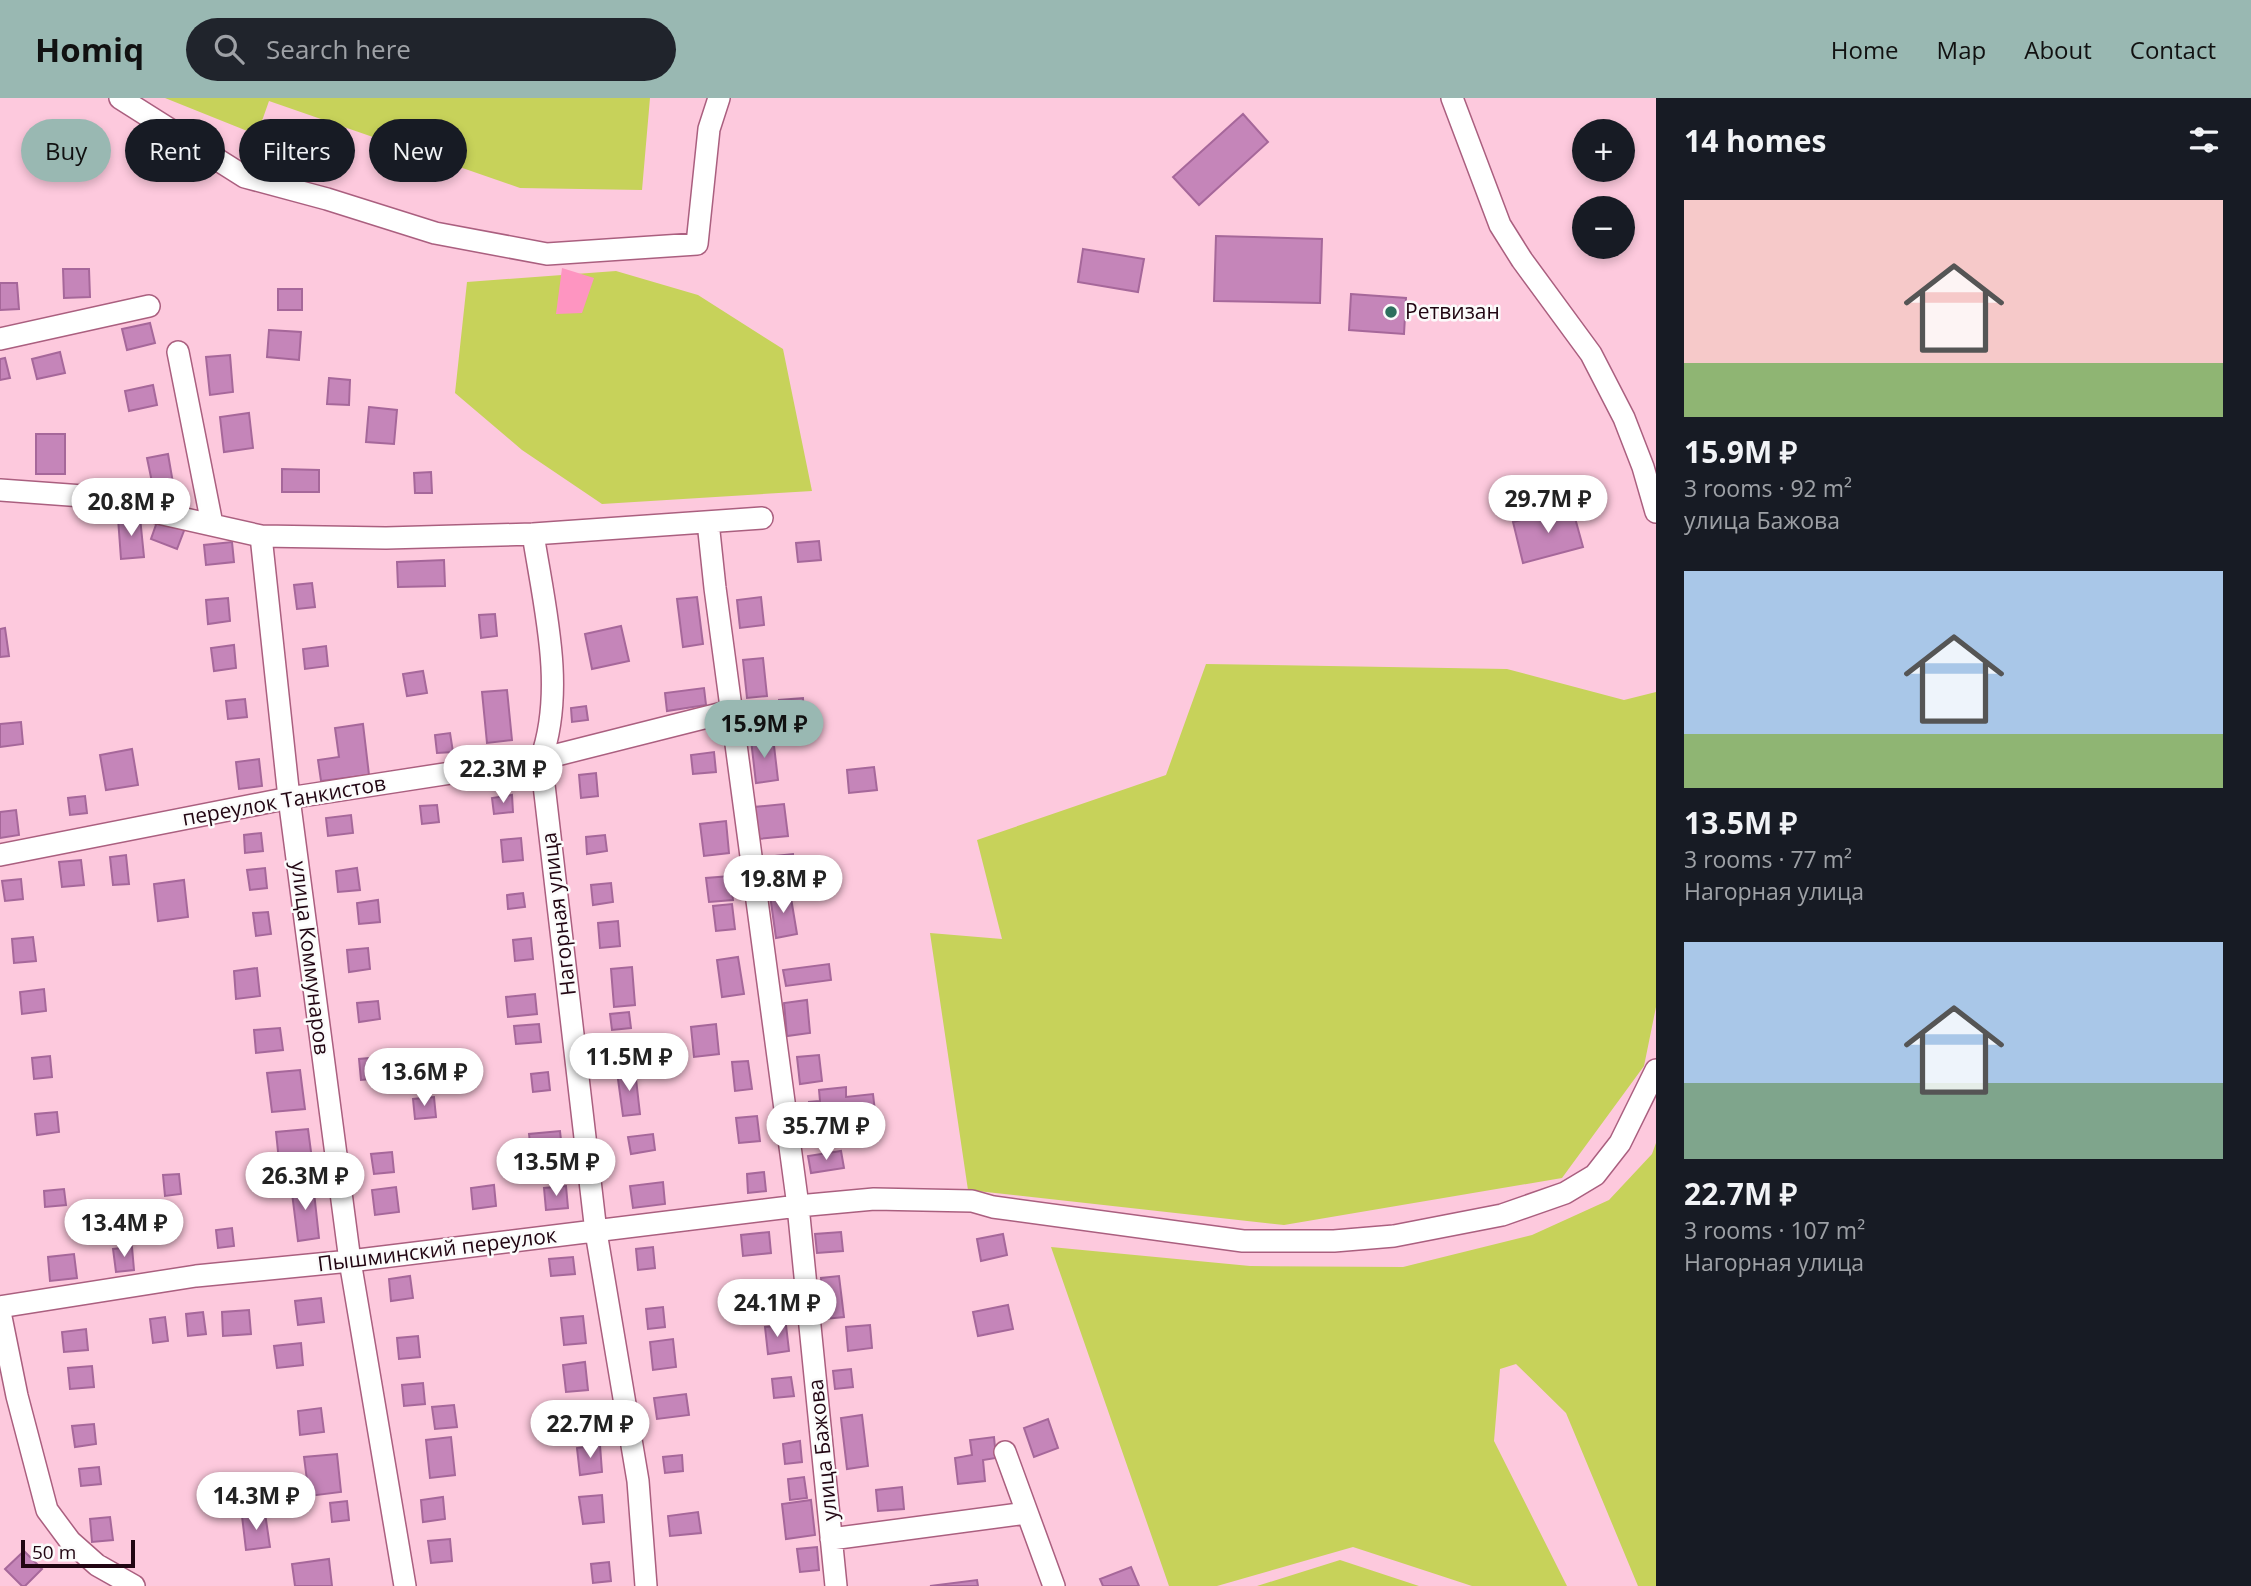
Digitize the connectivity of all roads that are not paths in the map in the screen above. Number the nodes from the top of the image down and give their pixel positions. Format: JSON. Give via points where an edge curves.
{"nodes":[{"id":1,"x":120,"y":98,"type":"edge"},
{"id":2,"x":719,"y":98,"type":"edge"},
{"id":3,"x":1452,"y":98,"type":"edge"},
{"id":4,"x":149,"y":306,"type":"dead end"},
{"id":5,"x":0,"y":339,"type":"edge"},
{"id":6,"x":178,"y":352,"type":"dead end"},
{"id":7,"x":0,"y":491,"type":"edge"},
{"id":8,"x":1656,"y":512,"type":"edge"},
{"id":9,"x":762,"y":518,"type":"dead end"},
{"id":10,"x":708,"y":522,"type":"junction"},
{"id":11,"x":212,"y":524,"type":"junction"},
{"id":12,"x":533,"y":534,"type":"junction"},
{"id":13,"x":261,"y":536,"type":"junction"},
{"id":14,"x":731,"y":711,"type":"junction"},
{"id":15,"x":541,"y":759,"type":"junction"},
{"id":16,"x":289,"y":798,"type":"junction"},
{"id":17,"x":0,"y":855,"type":"edge"},
{"id":18,"x":1656,"y":1070,"type":"edge"},
{"id":19,"x":798,"y":1206,"type":"junction"},
{"id":20,"x":596,"y":1231,"type":"junction"},
{"id":21,"x":349,"y":1261,"type":"junction"},
{"id":22,"x":0,"y":1310,"type":"edge"},
{"id":23,"x":1005,"y":1452,"type":"dead end"},
{"id":24,"x":1027,"y":1513,"type":"junction"},
{"id":25,"x":831,"y":1539,"type":"junction"},
{"id":26,"x":134,"y":1586,"type":"edge"},
{"id":27,"x":405,"y":1586,"type":"edge"},
{"id":28,"x":646,"y":1586,"type":"edge"},
{"id":29,"x":836,"y":1586,"type":"edge"},
{"id":30,"x":1054,"y":1586,"type":"edge"}],
"edges":[{"from":1,"to":2,"type":"street","via":[[245,177],[435,233],[547,254],[696,243],[709,129]]},
{"from":3,"to":8,"type":"street","via":[[1500,225],[1591,354],[1623,418]]},
{"from":4,"to":5,"type":"street"},
{"from":6,"to":11,"type":"street"},
{"from":7,"to":11,"type":"street","via":[[83,496]]},
{"from":9,"to":10,"type":"street"},
{"from":10,"to":12,"type":"street"},
{"from":10,"to":14,"type":"street","name":"улица Бажова"},
{"from":11,"to":13,"type":"street"},
{"from":12,"to":13,"type":"street"},
{"from":12,"to":15,"type":"street","name":"Нагорная улица","via":[[553,662],[548,739]]},
{"from":13,"to":16,"type":"street","name":"улица Коммунаров"},
{"from":14,"to":15,"type":"street","name":"переулок Танкистов"},
{"from":14,"to":19,"type":"street","name":"улица Бажова"},
{"from":15,"to":16,"type":"street","name":"переулок Танкистов"},
{"from":15,"to":20,"type":"street","name":"Нагорная улица"},
{"from":16,"to":17,"type":"street","name":"переулок Танкистов"},
{"from":16,"to":21,"type":"street","name":"улица Коммунаров"},
{"from":18,"to":19,"type":"street","name":"Пышминский переулок","via":[[1620,1143],[1595,1175],[1565,1193],[1503,1215],[1394,1236],[1243,1241],[993,1207],[972,1200],[874,1199]]},
{"from":19,"to":20,"type":"street","name":"Пышминский переулок"},
{"from":19,"to":25,"type":"street","name":"улица Бажова"},
{"from":20,"to":21,"type":"street","name":"Пышминский переулок"},
{"from":20,"to":28,"type":"street","name":"Нагорная улица","via":[[638,1482]]},
{"from":21,"to":22,"type":"street","name":"Пышминский переулок","via":[[195,1276]]},
{"from":21,"to":27,"type":"street","name":"улица Коммунаров"},
{"from":22,"to":26,"type":"street","via":[[47,1510],[70,1541],[97,1565]]},
{"from":23,"to":24,"type":"street"},
{"from":24,"to":25,"type":"street"},
{"from":24,"to":30,"type":"street"},
{"from":25,"to":29,"type":"street","name":"улица Бажова"}]}
